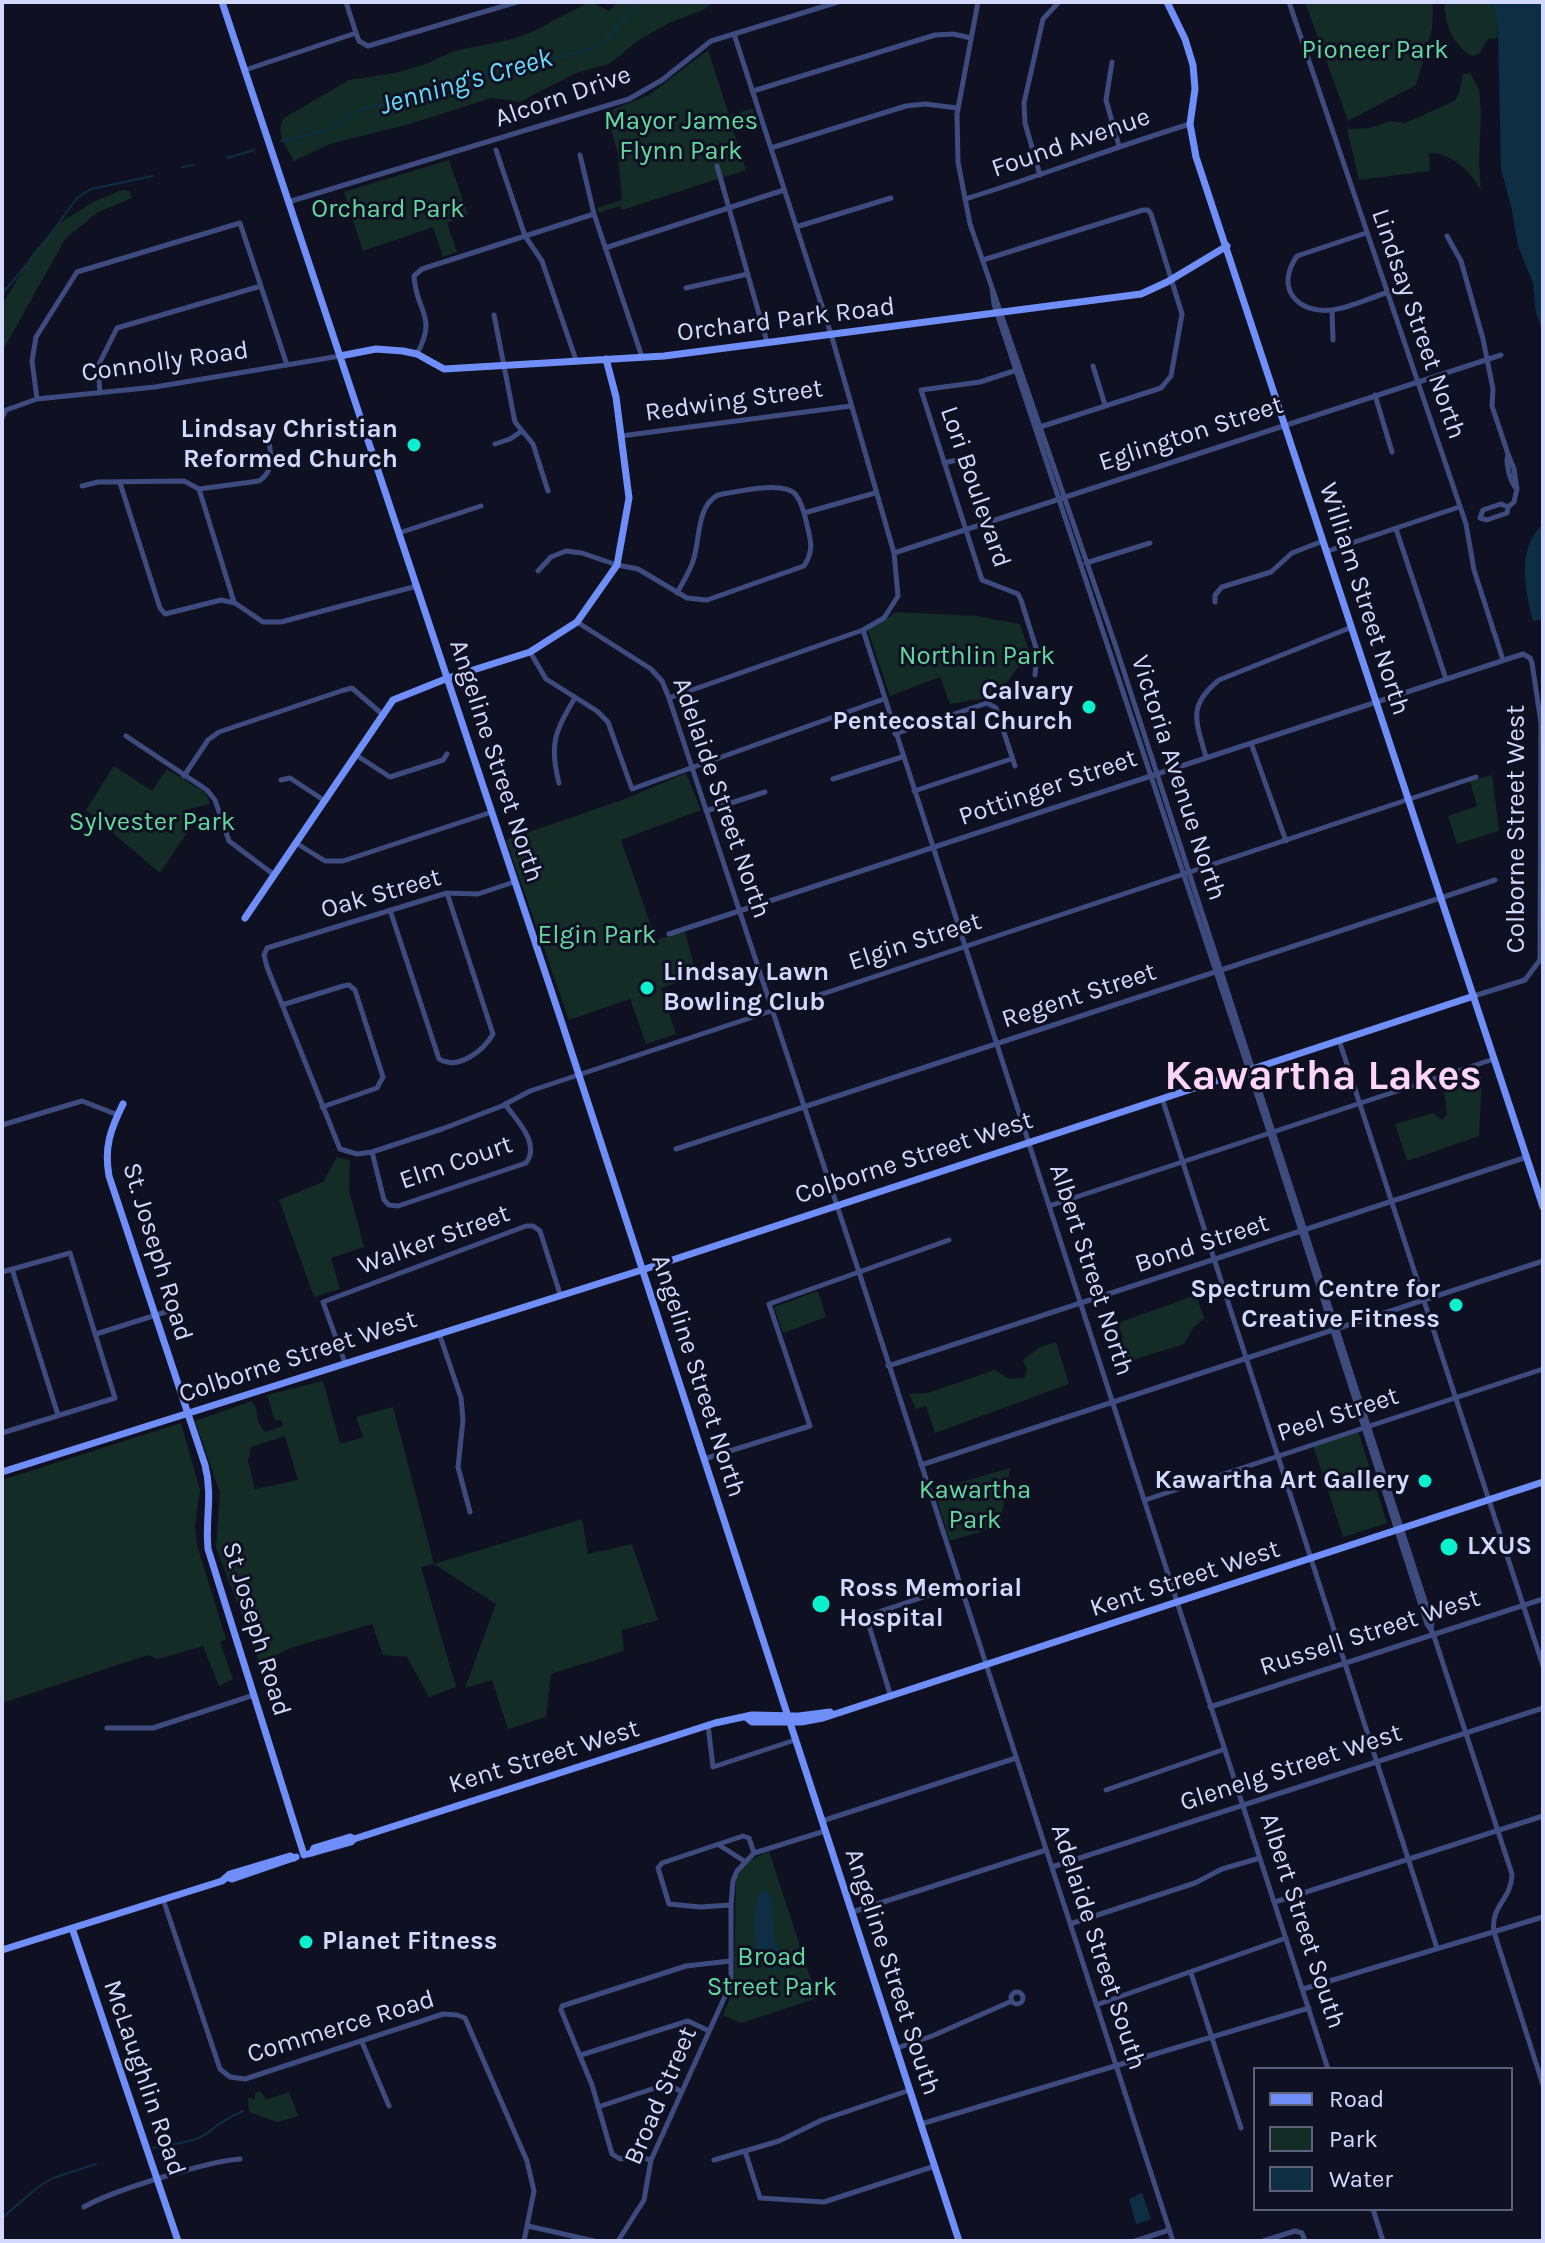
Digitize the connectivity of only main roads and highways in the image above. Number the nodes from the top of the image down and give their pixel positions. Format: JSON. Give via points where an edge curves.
{"nodes":[{"id":1,"x":222,"y":2,"type":"edge"},
{"id":2,"x":1167,"y":2,"type":"edge"},
{"id":3,"x":1227,"y":246,"type":"junction"},
{"id":4,"x":340,"y":356,"type":"junction"},
{"id":5,"x":606,"y":359,"type":"junction"},
{"id":6,"x":448,"y":678,"type":"junction"},
{"id":7,"x":245,"y":918,"type":"dead end"},
{"id":8,"x":1474,"y":996,"type":"junction"},
{"id":9,"x":123,"y":1104,"type":"dead end"},
{"id":10,"x":1543,"y":1207,"type":"edge"},
{"id":11,"x":640,"y":1269,"type":"junction"},
{"id":12,"x":187,"y":1413,"type":"junction"},
{"id":13,"x":2,"y":1472,"type":"edge"},
{"id":14,"x":1543,"y":1482,"type":"edge"},
{"id":15,"x":788,"y":1719,"type":"junction"},
{"id":16,"x":308,"y":1854,"type":"junction"},
{"id":17,"x":72,"y":1928,"type":"junction"},
{"id":18,"x":2,"y":1950,"type":"edge"},
{"id":19,"x":178,"y":2241,"type":"edge"},
{"id":20,"x":959,"y":2241,"type":"edge"}],
"edges":[{"from":1,"to":4,"type":"main road","name":"Angeline Street North"},
{"from":2,"to":3,"type":"main road","name":"William Street North","via":[[1193,65],[1190,124],[1196,157]]},
{"from":3,"to":5,"type":"main road","name":"Orchard Park Road","via":[[1141,294]]},
{"from":3,"to":8,"type":"main road","name":"William Street North"},
{"from":4,"to":5,"type":"main road","name":"Orchard Park Road","via":[[376,349],[417,354],[444,369]]},
{"from":4,"to":6,"type":"main road","name":"Angeline Street North"},
{"from":5,"to":6,"type":"main road","via":[[629,498],[617,565],[577,622],[530,652]]},
{"from":6,"to":7,"type":"main road","via":[[393,700]]},
{"from":6,"to":11,"type":"main road","name":"Angeline Street North"},
{"from":8,"to":10,"type":"main road","name":"William Street North"},
{"from":8,"to":11,"type":"main road","name":"Colborne Street West"},
{"from":9,"to":12,"type":"main road","name":"St. Joseph Road","via":[[106,1147],[109,1176]]},
{"from":11,"to":12,"type":"main road","name":"Colborne Street West"},
{"from":11,"to":15,"type":"main road","name":"Angeline Street North"},
{"from":12,"to":13,"type":"main road","name":"Colborne Street West"},
{"from":12,"to":16,"type":"main road","name":"St Joseph Road","via":[[211,1488],[208,1549]]},
{"from":14,"to":15,"type":"main road","name":"Kent Street West","via":[[891,1697],[823,1718]]},
{"from":15,"to":16,"type":"main road","name":"Kent Street West","via":[[747,1718],[708,1725]]},
{"from":15,"to":20,"type":"main road","name":"Angeline Street South"},
{"from":16,"to":17,"type":"main road","name":"Kent Street West","via":[[230,1874]]},
{"from":17,"to":18,"type":"main road","name":"Kent Street West"},
{"from":17,"to":19,"type":"main road","name":"McLaughlin Road"}]}
